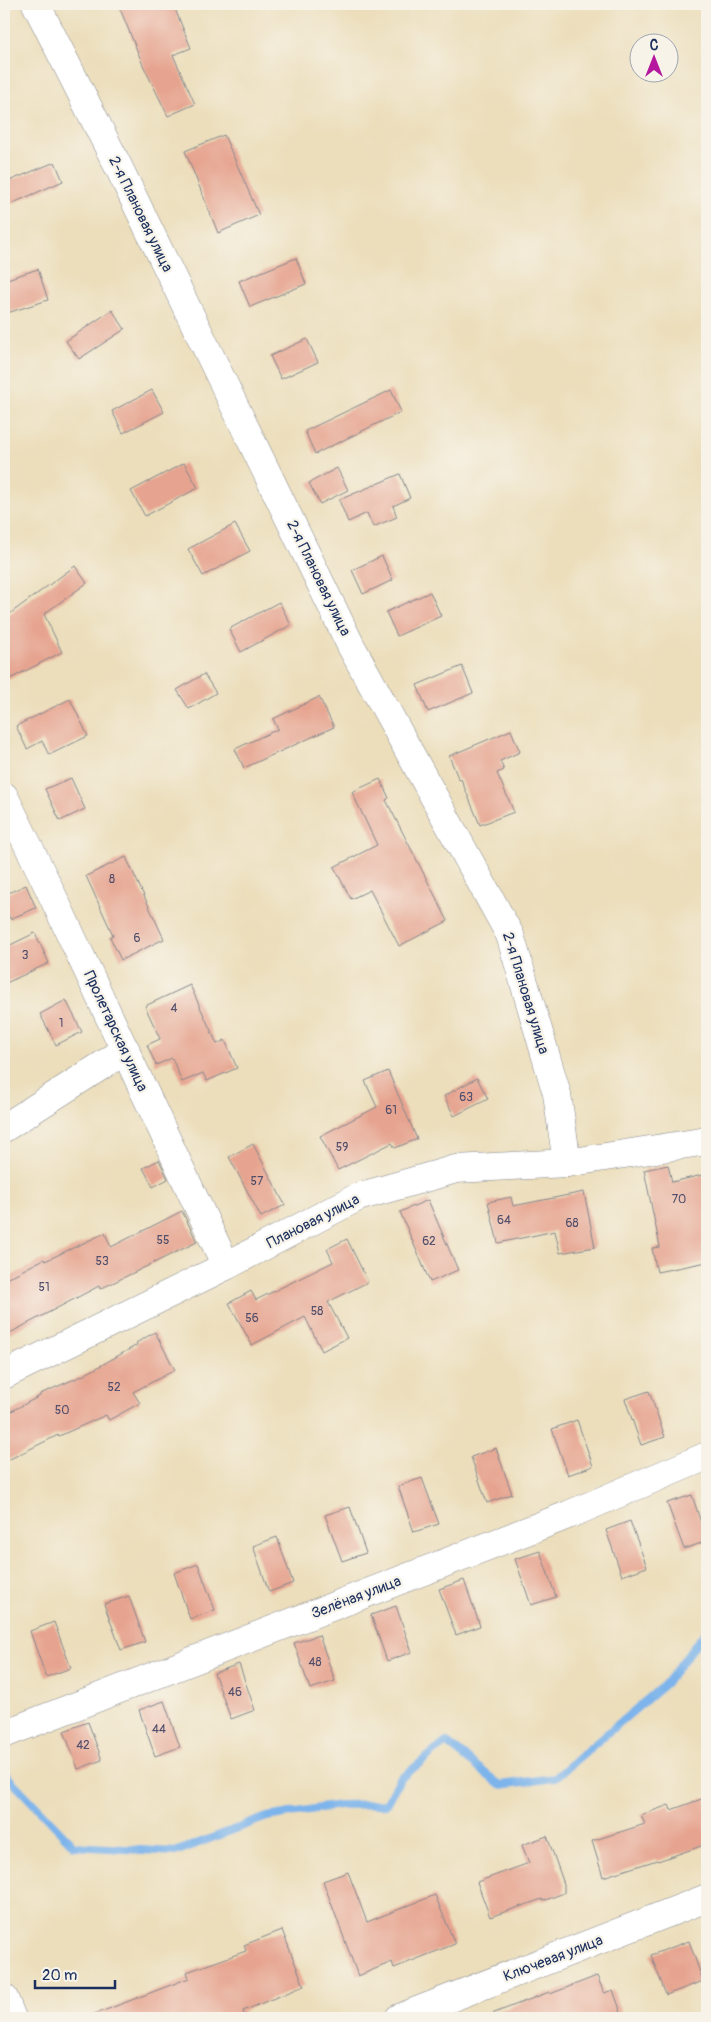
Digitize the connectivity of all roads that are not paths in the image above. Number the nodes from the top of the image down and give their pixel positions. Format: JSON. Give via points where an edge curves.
{"nodes":[{"id":1,"x":36,"y":4,"type":"edge"},
{"id":2,"x":4,"y":796,"type":"edge"},
{"id":3,"x":126,"y":1050,"type":"junction"},
{"id":4,"x":4,"y":1128,"type":"edge"},
{"id":5,"x":707,"y":1141,"type":"edge"},
{"id":6,"x":567,"y":1163,"type":"junction"},
{"id":7,"x":226,"y":1266,"type":"junction"},
{"id":8,"x":4,"y":1375,"type":"edge"},
{"id":9,"x":707,"y":1456,"type":"edge"},
{"id":10,"x":4,"y":1734,"type":"edge"},
{"id":11,"x":707,"y":1898,"type":"edge"},
{"id":12,"x":4,"y":1998,"type":"edge"},
{"id":13,"x":12,"y":2018,"type":"edge"},
{"id":14,"x":399,"y":2018,"type":"edge"}],
"edges":[{"from":1,"to":6,"type":"street","name":"2-я Плановая улица","via":[[352,646],[510,935],[557,1094]]},
{"from":2,"to":3,"type":"street","name":"Пролетарская улица"},
{"from":3,"to":4,"type":"street"},
{"from":3,"to":7,"type":"street","name":"Пролетарская улица"},
{"from":5,"to":6,"type":"street","name":"Плановая улица"},
{"from":6,"to":7,"type":"street","name":"Плановая улица","via":[[456,1169],[358,1197]]},
{"from":7,"to":8,"type":"street","name":"Плановая улица"},
{"from":9,"to":10,"type":"street","name":"Зелёная улица","via":[[568,1515]]},
{"from":11,"to":14,"type":"street","name":"Ключевая улица"},
{"from":12,"to":13,"type":"street"}]}
